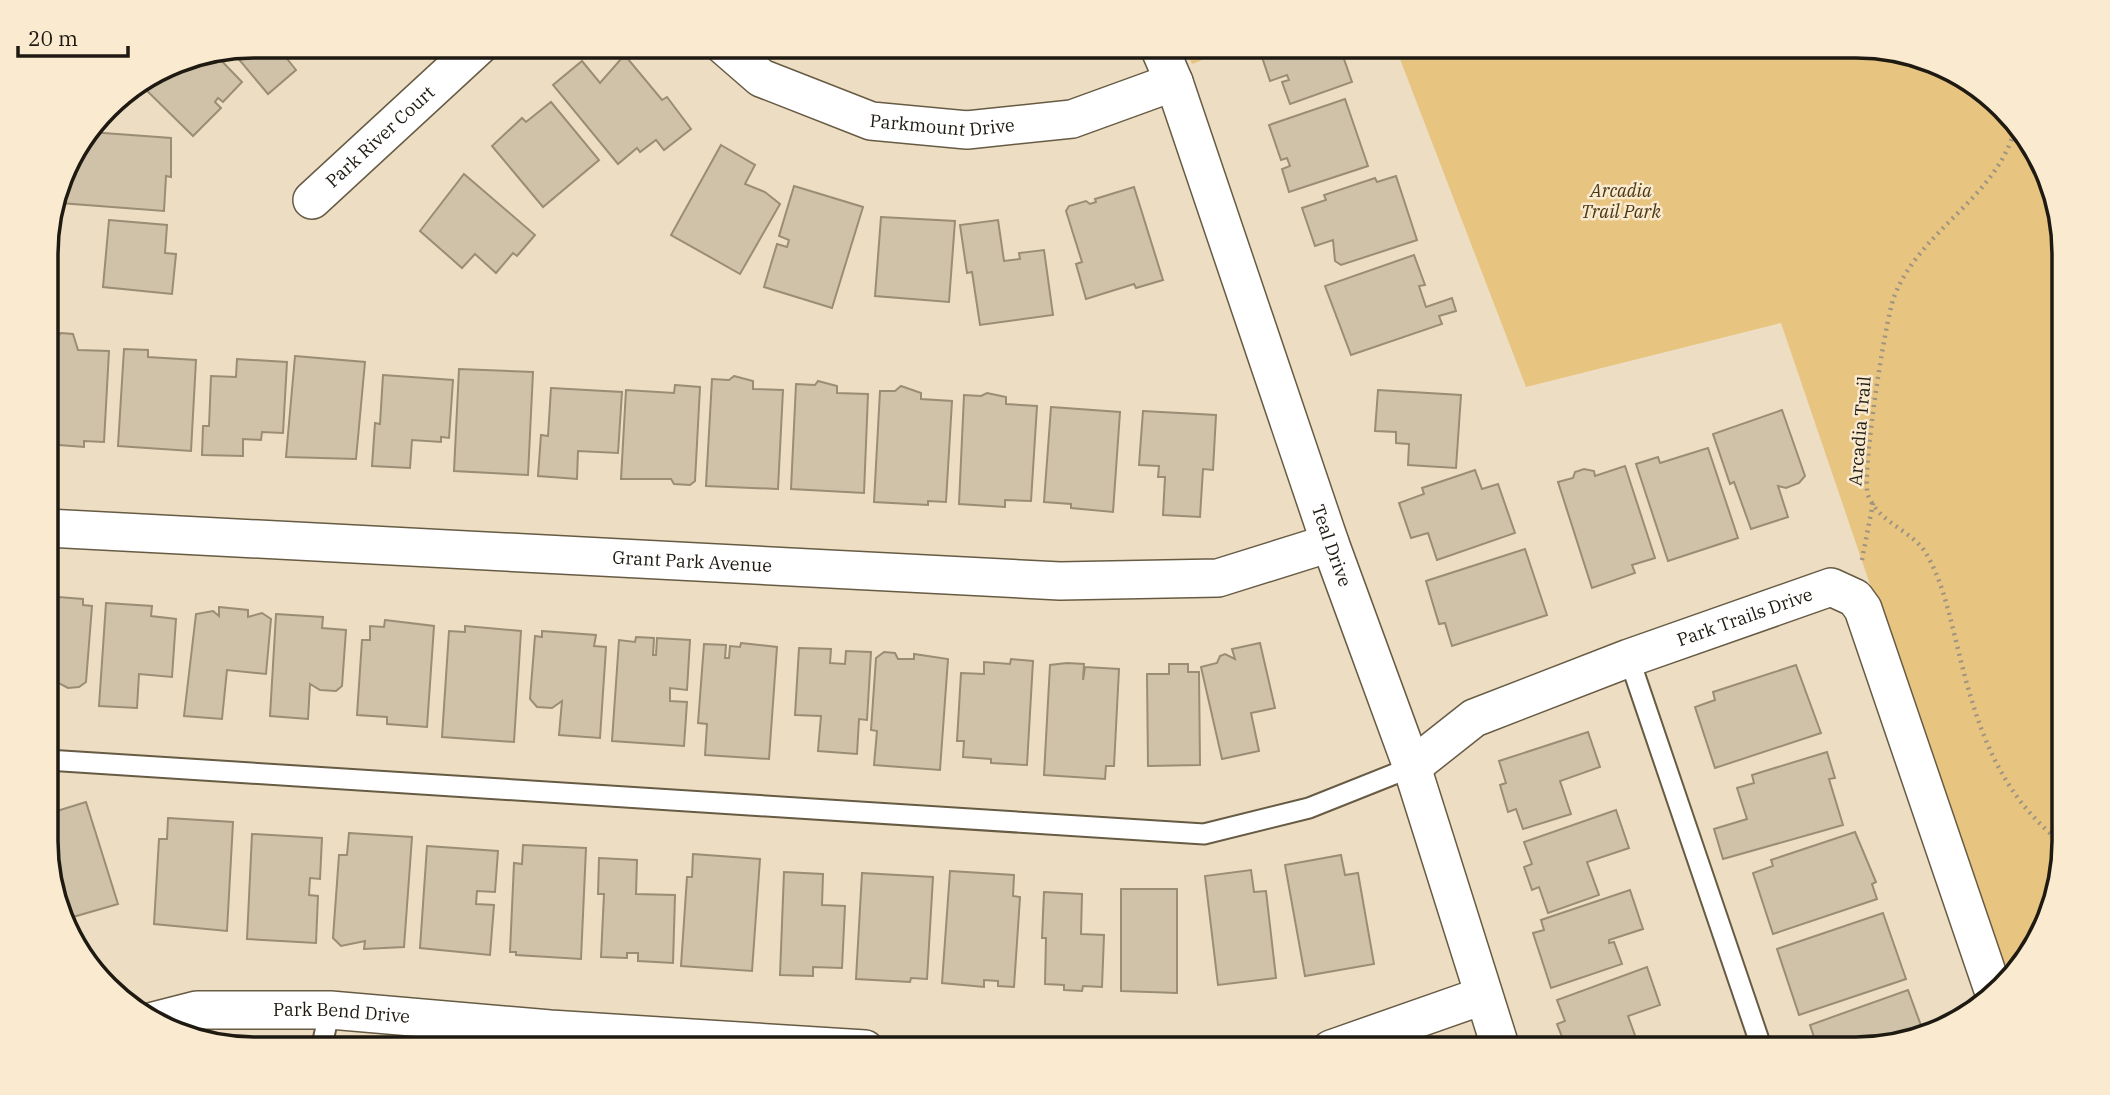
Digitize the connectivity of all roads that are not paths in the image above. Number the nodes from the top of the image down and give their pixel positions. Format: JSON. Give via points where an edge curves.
{"nodes":[{"id":1,"x":467,"y":58,"type":"edge"},
{"id":2,"x":737,"y":58,"type":"edge"},
{"id":3,"x":1163,"y":58,"type":"edge"},
{"id":4,"x":1174,"y":82,"type":"junction"},
{"id":5,"x":312,"y":200,"type":"dead end"},
{"id":6,"x":58,"y":529,"type":"edge"},
{"id":7,"x":1331,"y":543,"type":"junction"},
{"id":8,"x":1629,"y":658,"type":"junction"},
{"id":9,"x":58,"y":761,"type":"edge"},
{"id":10,"x":1412,"y":767,"type":"junction"},
{"id":11,"x":1991,"y":984,"type":"edge"},
{"id":12,"x":1482,"y":996,"type":"junction"},
{"id":13,"x":330,"y":1010,"type":"junction"},
{"id":14,"x":168,"y":1017,"type":"edge"},
{"id":15,"x":324,"y":1037,"type":"edge"},
{"id":16,"x":534,"y":1037,"type":"edge"},
{"id":17,"x":1365,"y":1037,"type":"edge"},
{"id":18,"x":1497,"y":1037,"type":"edge"},
{"id":19,"x":1758,"y":1037,"type":"edge"}],
"edges":[{"from":1,"to":5,"type":"street","name":"Park River Court"},
{"from":2,"to":4,"type":"street","name":"Parkmount Drive","via":[[761,78],[871,121],[967,130],[1072,118]]},
{"from":3,"to":4,"type":"street","name":"Teal Drive"},
{"from":4,"to":7,"type":"street","name":"Teal Drive"},
{"from":6,"to":7,"type":"street","name":"Grant Park Avenue","via":[[1060,581],[1218,578]]},
{"from":7,"to":10,"type":"street","name":"Teal Drive"},
{"from":8,"to":10,"type":"street","name":"Park Trails Drive","via":[[1474,718]]},
{"from":8,"to":11,"type":"street","name":"Park Trails Drive","via":[[1831,587],[1855,598],[1864,609],[1885,667]]},
{"from":8,"to":19,"type":"lane"},
{"from":9,"to":10,"type":"lane","via":[[1204,834],[1309,808]]},
{"from":10,"to":12,"type":"street","name":"Teal Drive"},
{"from":12,"to":17,"type":"street"},
{"from":12,"to":18,"type":"street","name":"Teal Drive"},
{"from":13,"to":14,"type":"street","name":"Park Bend Drive","via":[[197,1010]]},
{"from":13,"to":15,"type":"lane"},
{"from":13,"to":16,"type":"street","name":"Park Bend Drive"}]}
